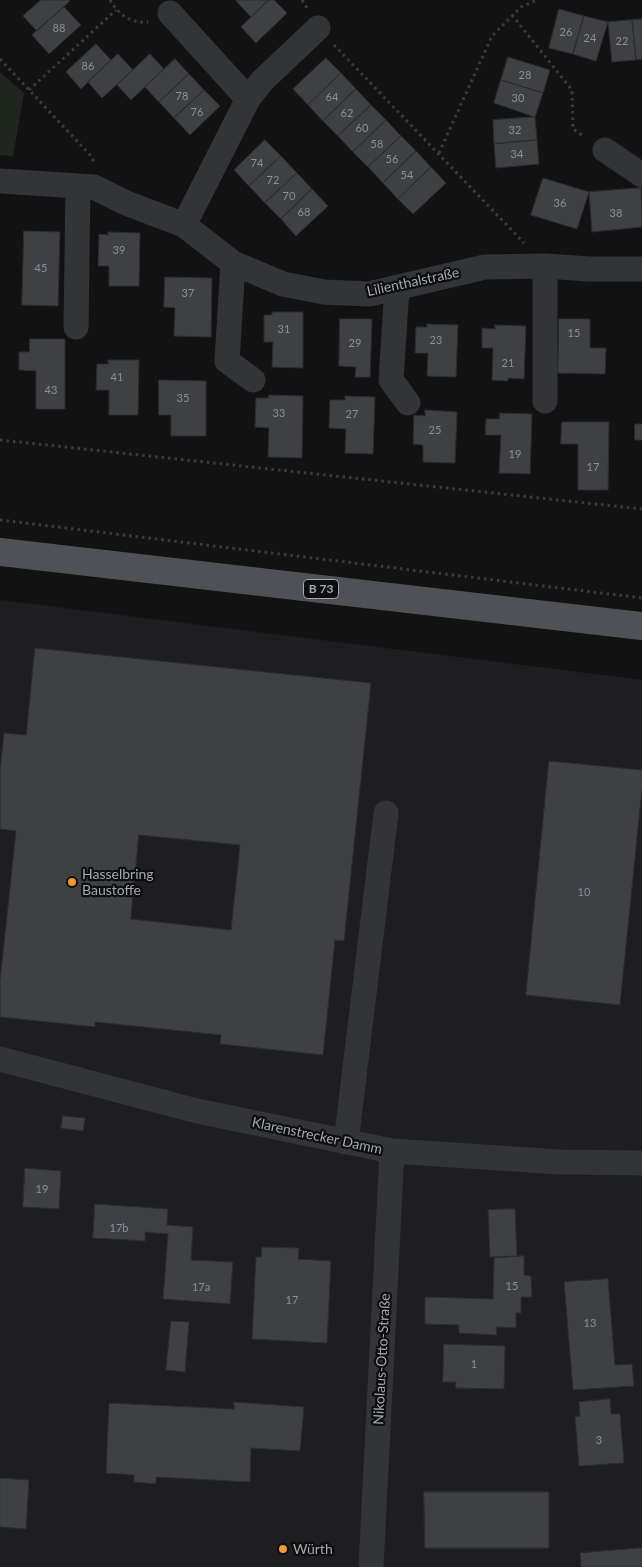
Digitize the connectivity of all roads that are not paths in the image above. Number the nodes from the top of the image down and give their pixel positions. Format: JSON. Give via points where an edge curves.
{"nodes":[{"id":1,"x":170,"y":13,"type":"road end"},
{"id":2,"x":318,"y":28,"type":"road end"},
{"id":3,"x":248,"y":99,"type":"junction"},
{"id":4,"x":604,"y":150,"type":"road end"},
{"id":5,"x":642,"y":175,"type":"edge"},
{"id":6,"x":0,"y":181,"type":"edge"},
{"id":7,"x":86,"y":186,"type":"junction"},
{"id":8,"x":184,"y":225,"type":"junction"},
{"id":9,"x":233,"y":263,"type":"junction"},
{"id":10,"x":546,"y":266,"type":"junction"},
{"id":11,"x":642,"y":269,"type":"edge"},
{"id":12,"x":397,"y":287,"type":"junction"},
{"id":13,"x":76,"y":327,"type":"dead end"},
{"id":14,"x":253,"y":380,"type":"dead end"},
{"id":15,"x":546,"y":401,"type":"dead end"},
{"id":16,"x":408,"y":403,"type":"dead end"},
{"id":17,"x":0,"y":552,"type":"edge"},
{"id":18,"x":642,"y":626,"type":"edge"},
{"id":19,"x":386,"y":813,"type":"dead end"},
{"id":20,"x":0,"y":1059,"type":"edge"},
{"id":21,"x":346,"y":1142,"type":"junction"},
{"id":22,"x":392,"y":1152,"type":"junction"},
{"id":23,"x":642,"y":1163,"type":"edge"},
{"id":24,"x":371,"y":1567,"type":"edge"}],
"edges":[{"from":1,"to":3,"type":"street"},
{"from":2,"to":3,"type":"street"},
{"from":3,"to":8,"type":"street"},
{"from":4,"to":5,"type":"street"},
{"from":6,"to":7,"type":"street","name":"Lilienthalstraße"},
{"from":7,"to":8,"type":"street","name":"Lilienthalstraße"},
{"from":7,"to":13,"type":"street"},
{"from":8,"to":9,"type":"street","name":"Lilienthalstraße"},
{"from":9,"to":12,"type":"street","name":"Lilienthalstraße","via":[[283,284],[324,292],[369,294]]},
{"from":9,"to":14,"type":"street","via":[[227,361]]},
{"from":10,"to":11,"type":"street","name":"Lilienthalstraße"},
{"from":10,"to":12,"type":"street","name":"Lilienthalstraße","via":[[485,267]]},
{"from":10,"to":15,"type":"street"},
{"from":12,"to":16,"type":"street","via":[[391,380]]},
{"from":17,"to":18,"type":"main road","number":"B 73"},
{"from":19,"to":21,"type":"street"},
{"from":20,"to":21,"type":"street","name":"Klarenstrecker Damm","via":[[197,1111]]},
{"from":21,"to":22,"type":"street","name":"Klarenstrecker Damm"},
{"from":22,"to":23,"type":"street","name":"Klarenstrecker Damm","via":[[560,1162]]},
{"from":22,"to":24,"type":"street","name":"Nikolaus-Otto-Straße"}]}
